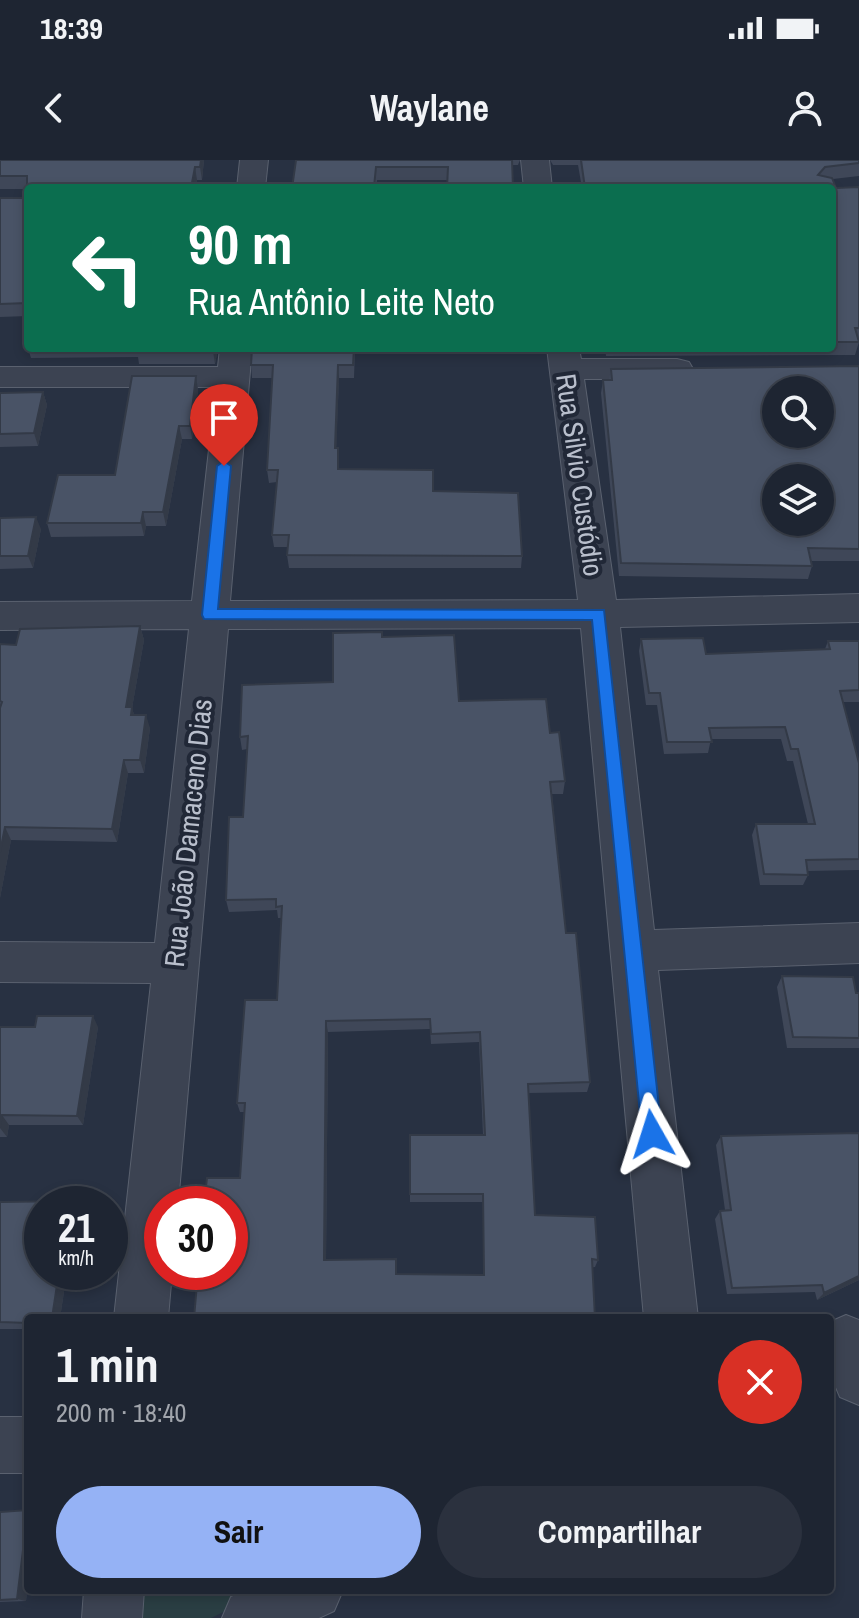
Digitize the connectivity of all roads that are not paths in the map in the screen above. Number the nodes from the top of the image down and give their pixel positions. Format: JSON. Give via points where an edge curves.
{"nodes":[{"id":1,"x":254,"y":160,"type":"edge"},
{"id":2,"x":535,"y":160,"type":"edge"},
{"id":3,"x":251,"y":184,"type":"edge"},
{"id":4,"x":538,"y":184,"type":"edge"},
{"id":5,"x":564,"y":358,"type":"edge"},
{"id":6,"x":234,"y":362,"type":"edge"},
{"id":7,"x":705,"y":368,"type":"edge"},
{"id":8,"x":0,"y":377,"type":"edge"},
{"id":9,"x":859,"y":608,"type":"edge"},
{"id":10,"x":599,"y":614,"type":"junction"},
{"id":11,"x":210,"y":615,"type":"junction"},
{"id":12,"x":0,"y":616,"type":"edge"},
{"id":13,"x":859,"y":943,"type":"edge"},
{"id":14,"x":632,"y":951,"type":"junction"},
{"id":15,"x":0,"y":962,"type":"edge"},
{"id":16,"x":176,"y":963,"type":"junction"},
{"id":17,"x":141,"y":1314,"type":"edge"},
{"id":18,"x":671,"y":1314,"type":"edge"},
{"id":19,"x":0,"y":1445,"type":"edge"},
{"id":20,"x":24,"y":1445,"type":"edge"},
{"id":21,"x":114,"y":1594,"type":"edge"},
{"id":22,"x":304,"y":1594,"type":"edge"},
{"id":23,"x":112,"y":1618,"type":"edge"},
{"id":24,"x":252,"y":1618,"type":"edge"}],
"edges":[{"from":1,"to":3,"type":"street"},
{"from":2,"to":4,"type":"street"},
{"from":5,"to":7,"type":"street"},
{"from":5,"to":10,"type":"street","name":"Rua Silvio Custódio"},
{"from":6,"to":8,"type":"street"},
{"from":6,"to":11,"type":"street","name":"Rua João Damaceno Dias"},
{"from":9,"to":10,"type":"street"},
{"from":10,"to":11,"type":"street"},
{"from":10,"to":14,"type":"street","name":"Rua Silvio Custódio"},
{"from":11,"to":12,"type":"street"},
{"from":11,"to":16,"type":"street","name":"Rua João Damaceno Dias"},
{"from":13,"to":14,"type":"street"},
{"from":14,"to":18,"type":"street","name":"Rua Silvio Custódio"},
{"from":15,"to":16,"type":"street"},
{"from":16,"to":17,"type":"street","name":"Rua João Damaceno Dias"},
{"from":19,"to":20,"type":"street"},
{"from":21,"to":23,"type":"street"},
{"from":22,"to":24,"type":"street"}]}
